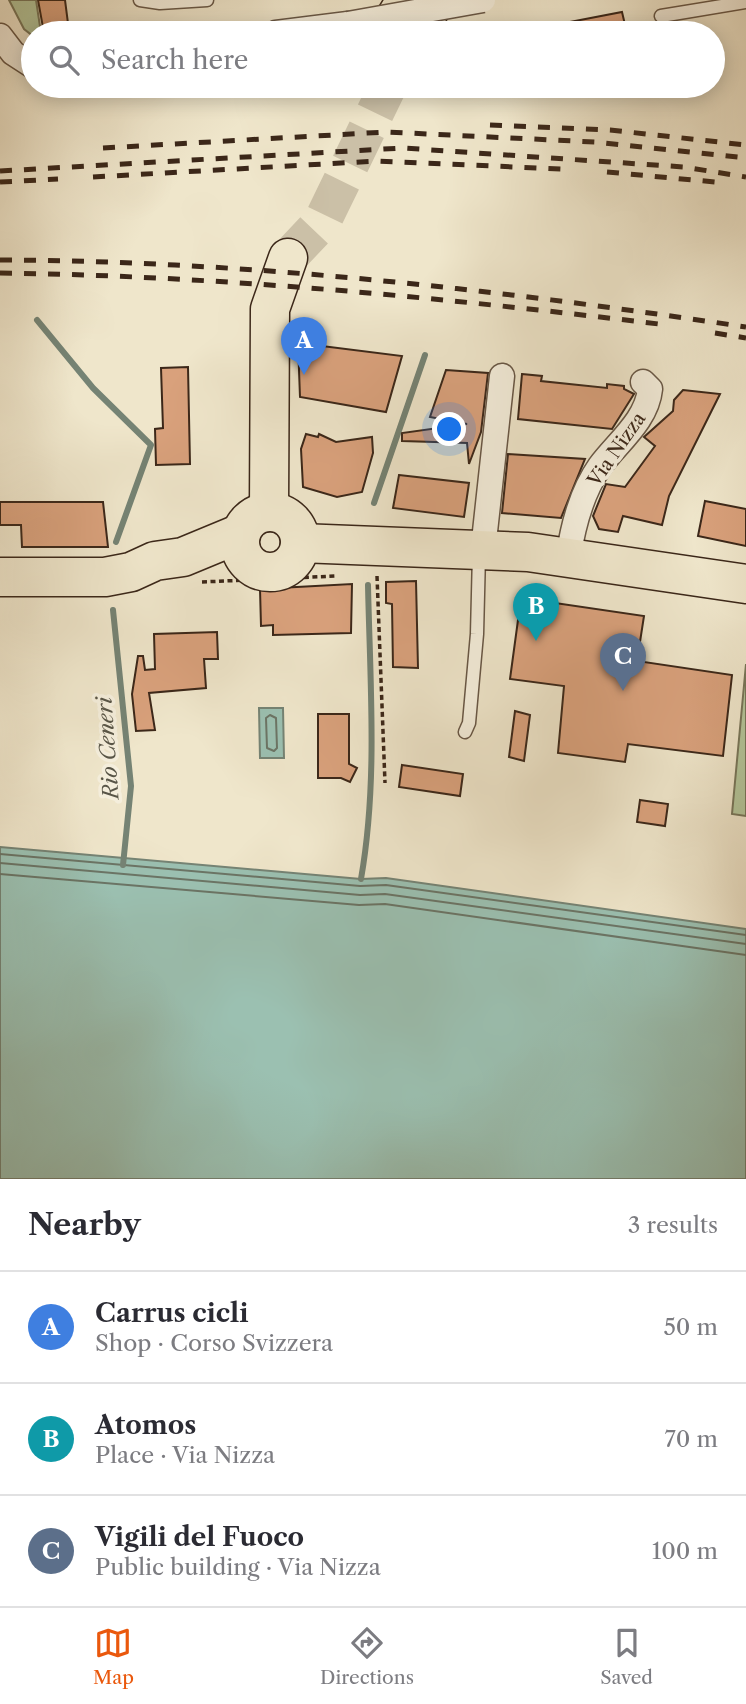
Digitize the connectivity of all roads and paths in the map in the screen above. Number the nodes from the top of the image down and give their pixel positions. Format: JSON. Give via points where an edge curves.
{"nodes":[{"id":1,"x":140,"y":0,"type":"edge"},
{"id":2,"x":207,"y":0,"type":"edge"},
{"id":3,"x":406,"y":0,"type":"edge"},
{"id":4,"x":436,"y":0,"type":"edge"},
{"id":5,"x":483,"y":0,"type":"edge"},
{"id":6,"x":746,"y":2,"type":"edge"},
{"id":7,"x":661,"y":16,"type":"dead end"},
{"id":8,"x":365,"y":21,"type":"edge"},
{"id":9,"x":393,"y":21,"type":"edge"},
{"id":10,"x":423,"y":21,"type":"edge"},
{"id":11,"x":288,"y":258,"type":"tunnel mouth"},
{"id":12,"x":502,"y":376,"type":"dead end"},
{"id":13,"x":643,"y":382,"type":"dead end"},
{"id":14,"x":251,"y":534,"type":"junction"},
{"id":15,"x":300,"y":543,"type":"junction"},
{"id":16,"x":481,"y":550,"type":"junction"},
{"id":17,"x":568,"y":558,"type":"junction"},
{"id":18,"x":131,"y":572,"type":"junction"},
{"id":19,"x":189,"y":574,"type":"junction"},
{"id":20,"x":349,"y":576,"type":"dead end"},
{"id":21,"x":369,"y":576,"type":"dead end"},
{"id":22,"x":377,"y":576,"type":"junction"},
{"id":23,"x":386,"y":576,"type":"dead end"},
{"id":24,"x":0,"y":577,"type":"edge"},
{"id":25,"x":746,"y":584,"type":"edge"},
{"id":26,"x":465,"y":732,"type":"dead end"},
{"id":27,"x":384,"y":783,"type":"dead end"}],
"edges":[{"from":1,"to":2,"type":"lane"},
{"from":3,"to":9,"type":"main road"},
{"from":4,"to":10,"type":"main road"},
{"from":5,"to":8,"type":"street","bridge":true},
{"from":6,"to":7,"type":"lane"},
{"from":11,"to":14,"type":"main road","via":[[270,309]]},
{"from":12,"to":16,"type":"street"},
{"from":13,"to":17,"type":"street","name":"Via Nizza","via":[[650,389],[649,400],[599,467],[574,521]]},
{"from":14,"to":15,"type":"main road","via":[[287,517],[299,533]]},
{"from":14,"to":15,"type":"main road","via":[[258,569],[277,571],[293,561]]},
{"from":14,"to":18,"type":"main road"},
{"from":14,"to":19,"type":"main road","via":[[232,564]]},
{"from":15,"to":16,"type":"main road"},
{"from":16,"to":17,"type":"main road"},
{"from":16,"to":26,"type":"lane"},
{"from":17,"to":25,"type":"main road"},
{"from":18,"to":19,"type":"main road","via":[[155,579]]},
{"from":18,"to":24,"type":"main road","via":[[106,577]]},
{"from":19,"to":20,"type":"path","via":[[203,583]]},
{"from":21,"to":22,"type":"path"},
{"from":22,"to":23,"type":"path"},
{"from":22,"to":27,"type":"path"}]}
